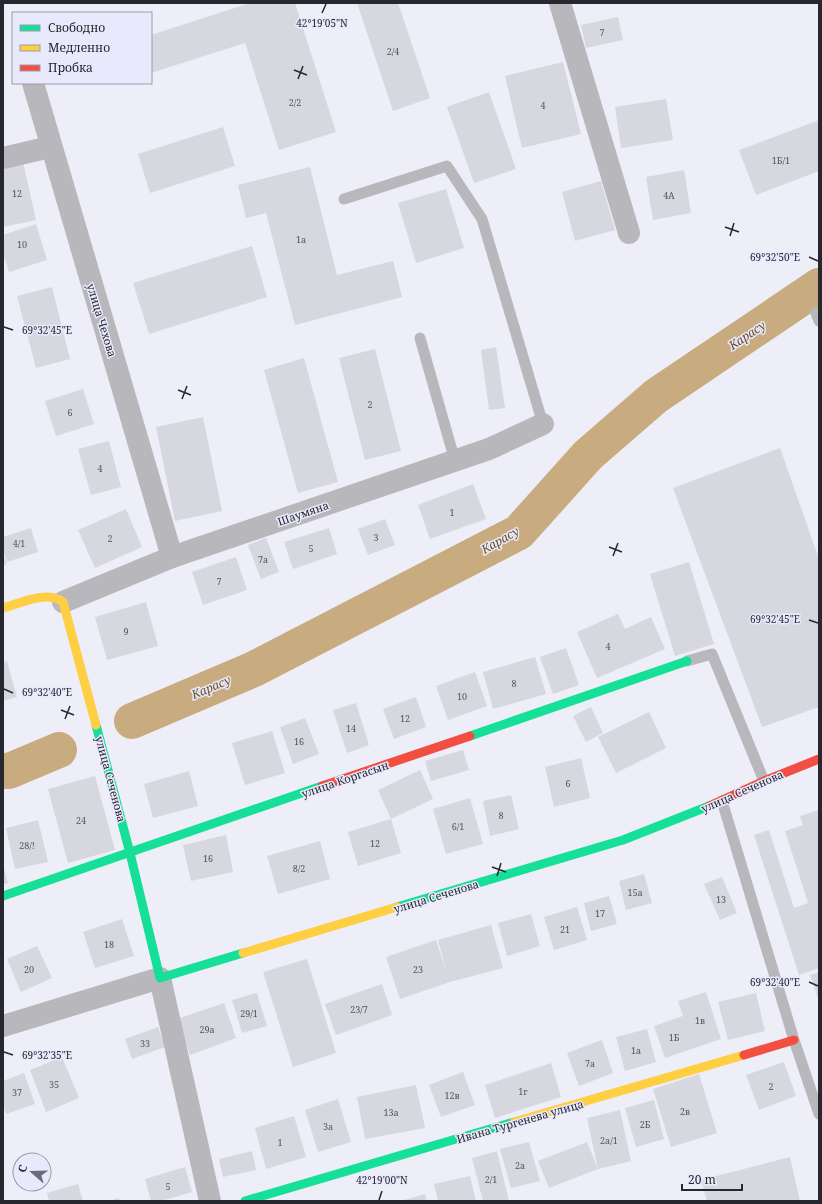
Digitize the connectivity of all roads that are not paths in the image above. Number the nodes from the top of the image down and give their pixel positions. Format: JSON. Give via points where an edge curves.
{"nodes":[{"id":1,"x":560,"y":3,"type":"edge"},
{"id":2,"x":33,"y":84,"type":"edge"},
{"id":3,"x":50,"y":147,"type":"junction"},
{"id":4,"x":3,"y":158,"type":"edge"},
{"id":5,"x":344,"y":199,"type":"dead end"},
{"id":6,"x":629,"y":233,"type":"dead end"},
{"id":7,"x":420,"y":338,"type":"dead end"},
{"id":8,"x":543,"y":424,"type":"joint"},
{"id":9,"x":455,"y":461,"type":"junction"},
{"id":10,"x":172,"y":557,"type":"junction"},
{"id":11,"x":54,"y":600,"type":"junction"},
{"id":12,"x":3,"y":608,"type":"edge"},
{"id":13,"x":687,"y":661,"type":"joint"},
{"id":14,"x":819,"y":759,"type":"edge"},
{"id":15,"x":764,"y":781,"type":"junction"},
{"id":16,"x":722,"y":801,"type":"junction"},
{"id":17,"x":130,"y":853,"type":"junction"},
{"id":18,"x":3,"y":896,"type":"edge"},
{"id":19,"x":160,"y":978,"type":"junction"},
{"id":20,"x":3,"y":1026,"type":"edge"},
{"id":21,"x":794,"y":1040,"type":"junction"},
{"id":22,"x":819,"y":1114,"type":"edge"},
{"id":23,"x":210,"y":1201,"type":"edge"},
{"id":24,"x":245,"y":1201,"type":"edge"}],
"edges":[{"from":1,"to":6,"type":"street"},
{"from":2,"to":3,"type":"street","name":"улица Чехова"},
{"from":3,"to":4,"type":"street"},
{"from":3,"to":10,"type":"street","name":"улица Чехова"},
{"from":5,"to":8,"type":"lane","via":[[447,166],[482,219]]},
{"from":7,"to":9,"type":"lane"},
{"from":8,"to":9,"type":"street","name":"Шаумяна","via":[[489,449]]},
{"from":9,"to":10,"type":"street","name":"Шаумяна"},
{"from":10,"to":11,"type":"street","name":"Шаумяна"},
{"from":11,"to":12,"type":"street","name":"Шаумяна"},
{"from":11,"to":17,"type":"street","name":"улица Сеченова"},
{"from":13,"to":15,"type":"lane","via":[[712,654]]},
{"from":13,"to":17,"type":"street","name":"улица Коргасын"},
{"from":14,"to":15,"type":"street","name":"улица Сеченова"},
{"from":15,"to":16,"type":"street","name":"улица Сеченова"},
{"from":16,"to":19,"type":"street","name":"улица Сеченова","via":[[623,840]]},
{"from":16,"to":21,"type":"lane"},
{"from":17,"to":18,"type":"street","name":"улица Коргасын"},
{"from":17,"to":19,"type":"street","name":"улица Сеченова"},
{"from":19,"to":20,"type":"street","name":"улица Сеченова"},
{"from":19,"to":23,"type":"street"},
{"from":21,"to":22,"type":"lane"},
{"from":21,"to":24,"type":"street","name":"Ивана Тургенева улица"}]}
